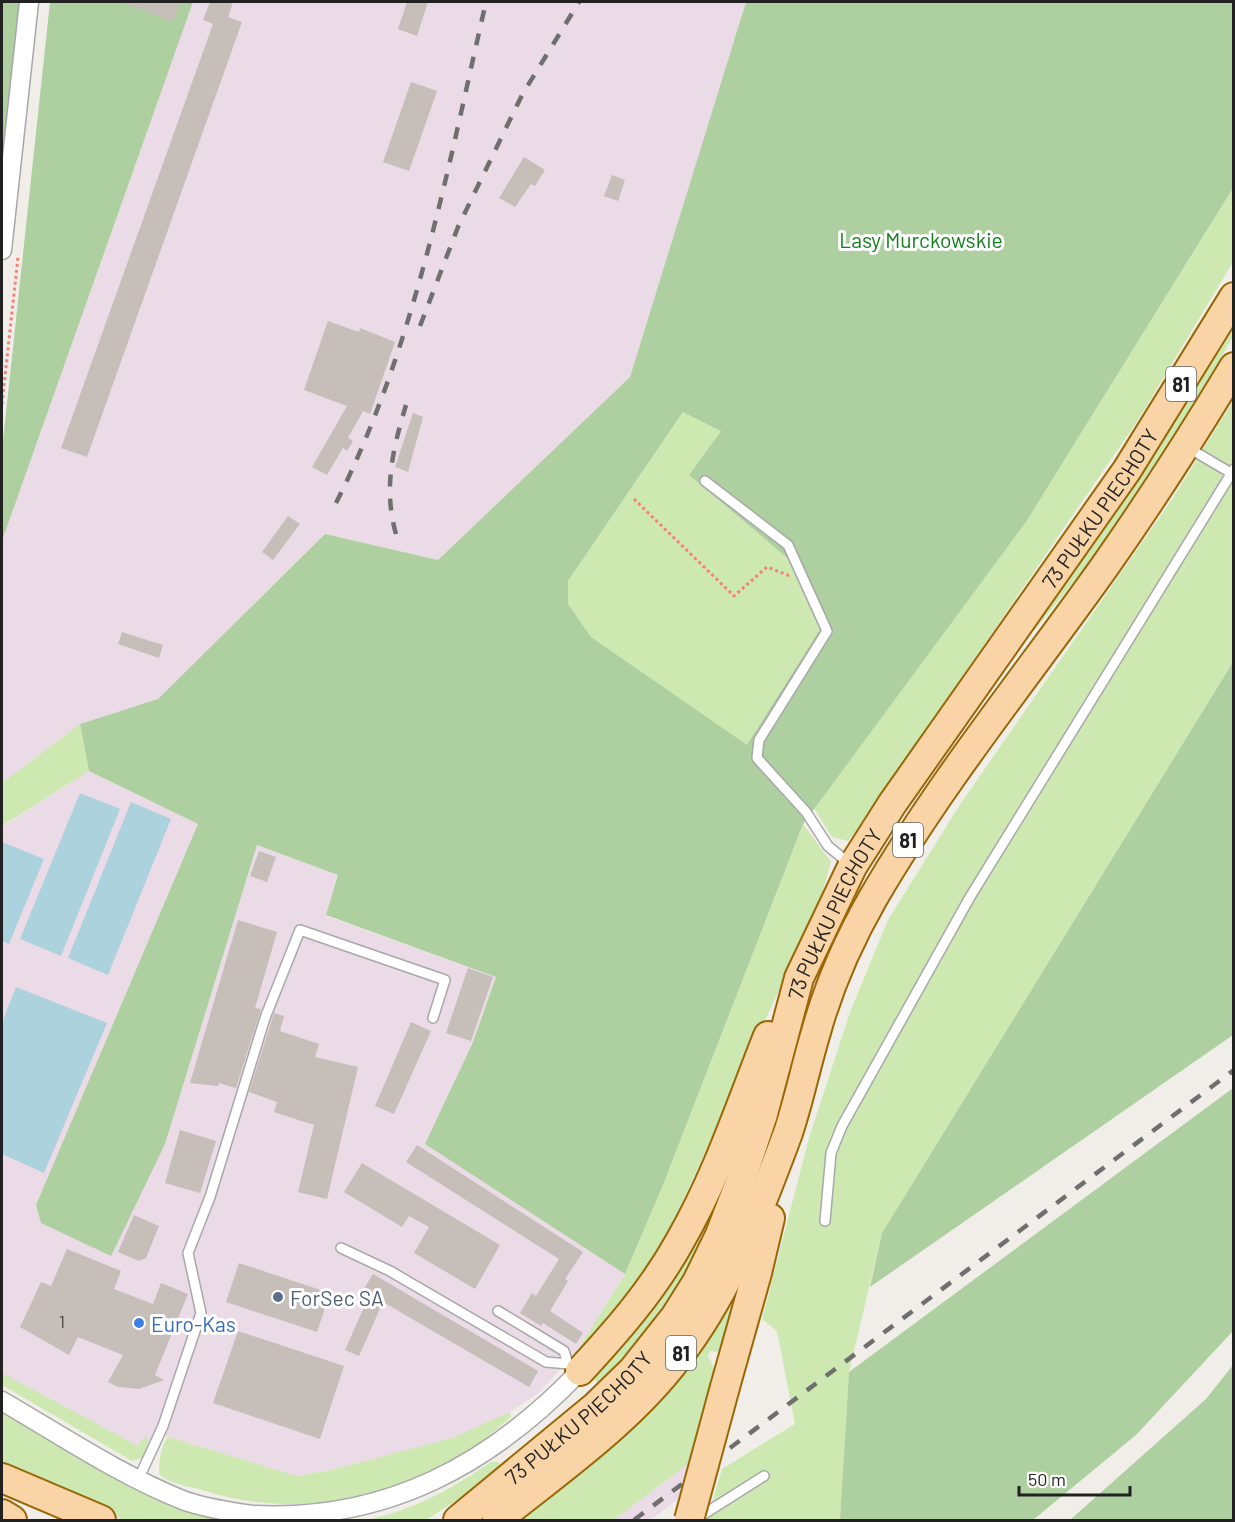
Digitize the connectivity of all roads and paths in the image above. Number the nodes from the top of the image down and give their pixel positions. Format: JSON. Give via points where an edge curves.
{"nodes":[{"id":1,"x":29,"y":2,"type":"edge"},
{"id":2,"x":2,"y":250,"type":"edge"},
{"id":3,"x":1233,"y":297,"type":"edge"},
{"id":4,"x":1233,"y":367,"type":"edge"},
{"id":5,"x":1185,"y":445,"type":"junction"},
{"id":6,"x":1232,"y":471,"type":"edge"},
{"id":7,"x":705,"y":481,"type":"dead end"},
{"id":8,"x":634,"y":499,"type":"dead end"},
{"id":9,"x":806,"y":582,"type":"junction"},
{"id":10,"x":852,"y":867,"type":"junction"},
{"id":11,"x":798,"y":978,"type":"junction"},
{"id":12,"x":432,"y":1018,"type":"dead end"},
{"id":13,"x":789,"y":1130,"type":"junction"},
{"id":14,"x":825,"y":1221,"type":"dead end"},
{"id":15,"x":341,"y":1248,"type":"dead end"},
{"id":16,"x":498,"y":1311,"type":"dead end"},
{"id":17,"x":574,"y":1368,"type":"junction"},
{"id":18,"x":2,"y":1401,"type":"edge"},
{"id":19,"x":764,"y":1476,"type":"dead end"},
{"id":20,"x":2,"y":1478,"type":"edge"},
{"id":21,"x":138,"y":1480,"type":"junction"},
{"id":22,"x":2,"y":1487,"type":"edge"},
{"id":23,"x":490,"y":1510,"type":"edge"},
{"id":24,"x":2,"y":1514,"type":"edge"},
{"id":25,"x":12,"y":1521,"type":"edge"},
{"id":26,"x":58,"y":1521,"type":"edge"},
{"id":27,"x":101,"y":1521,"type":"edge"},
{"id":28,"x":441,"y":1521,"type":"edge"},
{"id":29,"x":458,"y":1521,"type":"edge"},
{"id":30,"x":689,"y":1521,"type":"edge"},
{"id":31,"x":694,"y":1521,"type":"edge"}],
"edges":[{"from":1,"to":2,"type":"street"},
{"from":3,"to":10,"type":"main road","name":"73 PUŁKU PIECHOTY","number":"81","via":[[1127,470]]},
{"from":4,"to":5,"type":"main road","name":"73 PUŁKU PIECHOTY","number":"81"},
{"from":5,"to":6,"type":"lane"},
{"from":5,"to":13,"type":"main road","name":"73 PUŁKU PIECHOTY","number":"81","via":[[1105,565],[957,767],[871,902],[817,1027]]},
{"from":6,"to":14,"type":"lane","via":[[970,897],[842,1126],[831,1153]]},
{"from":7,"to":9,"type":"lane","via":[[788,545]]},
{"from":8,"to":9,"type":"path","via":[[734,596],[767,567]]},
{"from":9,"to":10,"type":"lane","via":[[827,631],[759,740],[757,758],[806,812],[828,846]]},
{"from":10,"to":11,"type":"main road","name":"73 PUŁKU PIECHOTY","number":"81"},
{"from":11,"to":17,"type":"main road","via":[[770,1029],[704,1195],[680,1242],[634,1311]]},
{"from":11,"to":23,"type":"main road","name":"73 PUŁKU PIECHOTY","number":"81","via":[[763,1114],[741,1180],[697,1282],[663,1334],[633,1370],[555,1442]]},
{"from":12,"to":21,"type":"lane","via":[[445,980],[300,930],[265,1018],[210,1197],[188,1253],[201,1314],[163,1426]]},
{"from":13,"to":23,"type":"main road","name":"73 PUŁKU PIECHOTY","number":"81","via":[[744,1245],[702,1323],[677,1359],[595,1441]]},
{"from":13,"to":30,"type":"main road","bridge":true,"via":[[758,1273]]},
{"from":15,"to":17,"type":"lane","via":[[390,1271],[546,1362]]},
{"from":16,"to":17,"type":"lane","via":[[564,1351]]},
{"from":17,"to":21,"type":"street","name":"73 PUŁKU PIECHOTY","via":[[533,1419],[482,1458],[432,1486],[369,1509],[327,1516],[266,1517],[188,1502]]},
{"from":18,"to":21,"type":"street","name":"73 PUŁKU PIECHOTY"},
{"from":19,"to":31,"type":"lane"},
{"from":20,"to":27,"type":"main road"},
{"from":22,"to":26,"type":"main road"},
{"from":23,"to":28,"type":"main road"},
{"from":23,"to":29,"type":"main road"},
{"from":24,"to":25,"type":"main road"}]}
